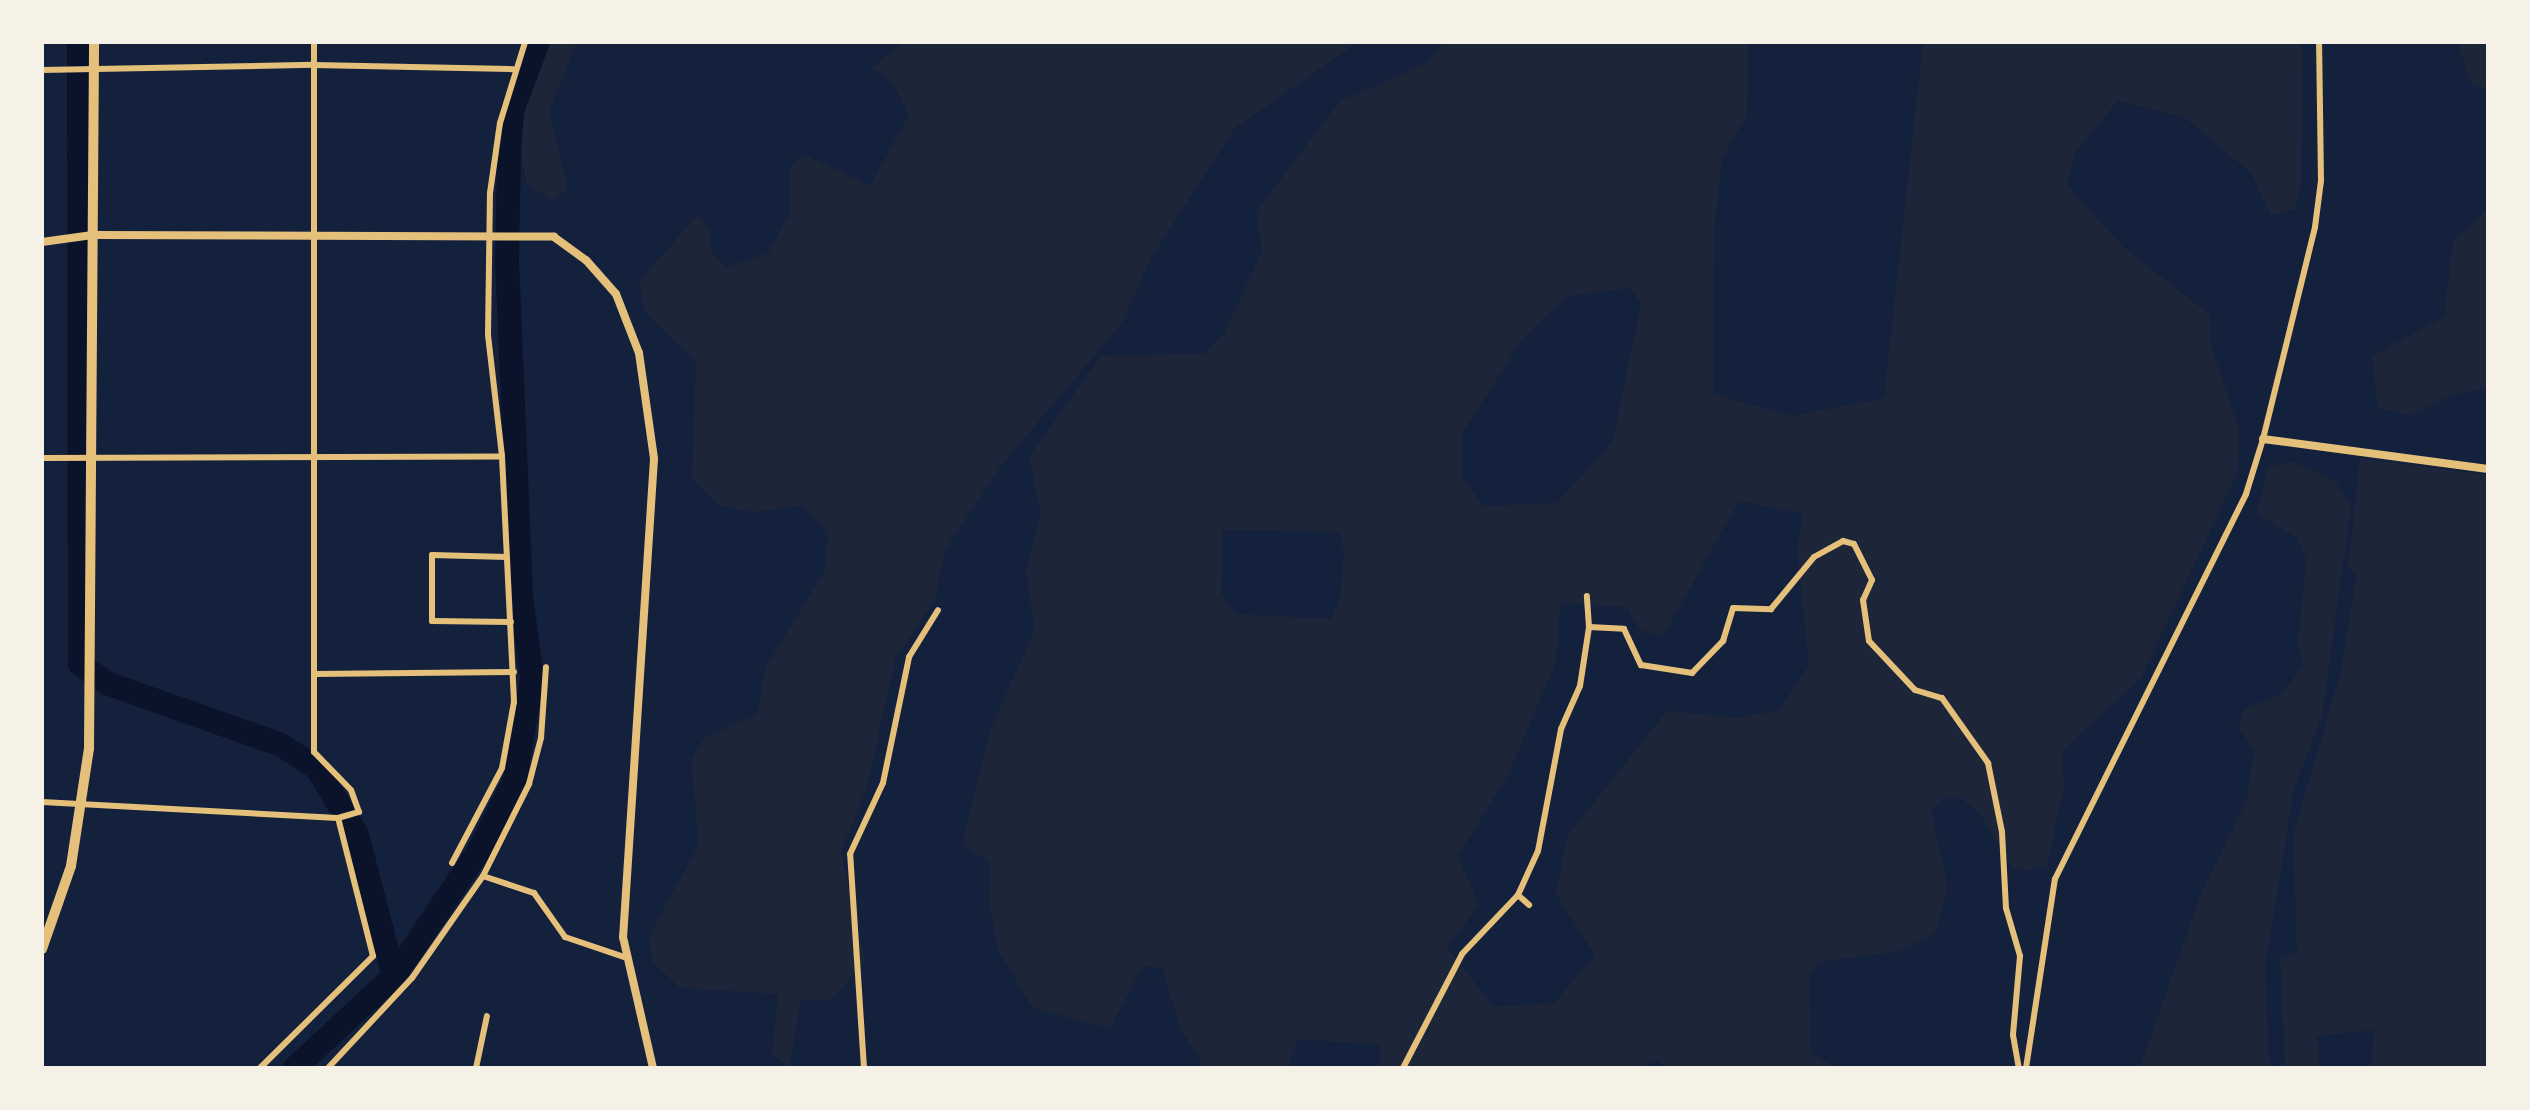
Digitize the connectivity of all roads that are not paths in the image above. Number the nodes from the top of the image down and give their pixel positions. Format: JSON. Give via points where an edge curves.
{"nodes":[{"id":1,"x":94,"y":42,"type":"edge"},
{"id":2,"x":314,"y":42,"type":"edge"},
{"id":3,"x":525,"y":42,"type":"edge"},
{"id":4,"x":2319,"y":42,"type":"edge"},
{"id":5,"x":314,"y":65,"type":"junction"},
{"id":6,"x":89,"y":68,"type":"junction"},
{"id":7,"x":513,"y":69,"type":"junction"},
{"id":8,"x":42,"y":70,"type":"edge"},
{"id":9,"x":315,"y":234,"type":"junction"},
{"id":10,"x":489,"y":234,"type":"junction"},
{"id":11,"x":90,"y":236,"type":"junction"},
{"id":12,"x":42,"y":242,"type":"edge"},
{"id":13,"x":2263,"y":439,"type":"junction"},
{"id":14,"x":315,"y":456,"type":"junction"},
{"id":15,"x":502,"y":456,"type":"junction"},
{"id":16,"x":42,"y":458,"type":"edge"},
{"id":17,"x":90,"y":458,"type":"junction"},
{"id":18,"x":2488,"y":469,"type":"edge"},
{"id":19,"x":507,"y":557,"type":"junction"},
{"id":20,"x":1587,"y":596,"type":"dead end"},
{"id":21,"x":938,"y":610,"type":"dead end"},
{"id":22,"x":511,"y":622,"type":"junction"},
{"id":23,"x":1589,"y":627,"type":"junction"},
{"id":24,"x":546,"y":667,"type":"dead end"},
{"id":25,"x":514,"y":672,"type":"junction"},
{"id":26,"x":314,"y":674,"type":"junction"},
{"id":27,"x":42,"y":802,"type":"edge"},
{"id":28,"x":84,"y":807,"type":"junction"},
{"id":29,"x":341,"y":818,"type":"junction"},
{"id":30,"x":452,"y":863,"type":"dead end"},
{"id":31,"x":483,"y":876,"type":"junction"},
{"id":32,"x":1518,"y":895,"type":"junction"},
{"id":33,"x":1529,"y":905,"type":"dead end"},
{"id":34,"x":42,"y":949,"type":"edge"},
{"id":35,"x":624,"y":957,"type":"junction"},
{"id":36,"x":487,"y":1016,"type":"dead end"},
{"id":37,"x":260,"y":1068,"type":"edge"},
{"id":38,"x":328,"y":1068,"type":"edge"},
{"id":39,"x":476,"y":1068,"type":"edge"},
{"id":40,"x":653,"y":1068,"type":"edge"},
{"id":41,"x":864,"y":1068,"type":"edge"},
{"id":42,"x":1403,"y":1068,"type":"edge"},
{"id":43,"x":2019,"y":1068,"type":"edge"},
{"id":44,"x":2026,"y":1068,"type":"edge"}],
"edges":[{"from":1,"to":6,"type":"main road"},
{"from":2,"to":5,"type":"street"},
{"from":3,"to":7,"type":"street"},
{"from":4,"to":13,"type":"street","via":[[2321,181],[2315,227]]},
{"from":5,"to":6,"type":"street"},
{"from":5,"to":7,"type":"street"},
{"from":5,"to":9,"type":"street"},
{"from":6,"to":8,"type":"street"},
{"from":6,"to":11,"type":"main road"},
{"from":7,"to":10,"type":"street","via":[[495,152]]},
{"from":9,"to":10,"type":"street"},
{"from":9,"to":11,"type":"street"},
{"from":9,"to":14,"type":"street"},
{"from":10,"to":15,"type":"street","via":[[488,335]]},
{"from":10,"to":35,"type":"street","via":[[554,237],[586,260],[616,294],[639,353],[648,401],[654,459]]},
{"from":11,"to":12,"type":"street"},
{"from":11,"to":17,"type":"main road"},
{"from":13,"to":18,"type":"street"},
{"from":13,"to":44,"type":"street","via":[[2246,494],[2055,879]]},
{"from":14,"to":15,"type":"street"},
{"from":14,"to":17,"type":"street"},
{"from":14,"to":26,"type":"street"},
{"from":15,"to":19,"type":"street"},
{"from":16,"to":17,"type":"street"},
{"from":17,"to":28,"type":"main road","via":[[93,662]]},
{"from":19,"to":22,"type":"street"},
{"from":19,"to":22,"type":"street","via":[[432,555],[432,621]]},
{"from":20,"to":23,"type":"street"},
{"from":21,"to":41,"type":"street","via":[[909,657],[883,783],[850,854]]},
{"from":22,"to":25,"type":"street"},
{"from":23,"to":32,"type":"street","via":[[1580,686],[1561,729],[1538,851]]},
{"from":23,"to":43,"type":"street","via":[[1624,629],[1641,665],[1692,673],[1723,641],[1733,608],[1771,609],[1814,557],[1843,541],[1854,544],[1872,580],[1863,600],[1869,641],[1915,690],[1942,698],[1988,763],[2002,832],[2006,908],[2020,956],[2013,1035]]},
{"from":24,"to":31,"type":"street","via":[[541,738],[529,784]]},
{"from":25,"to":26,"type":"street"},
{"from":25,"to":30,"type":"street","via":[[502,768]]},
{"from":26,"to":29,"type":"street","via":[[314,752],[351,790],[359,812]]},
{"from":27,"to":28,"type":"street"},
{"from":28,"to":29,"type":"street"},
{"from":28,"to":34,"type":"main road","via":[[71,866]]},
{"from":29,"to":37,"type":"street","via":[[373,956]]},
{"from":31,"to":35,"type":"street","via":[[534,893],[565,937]]},
{"from":31,"to":38,"type":"street","via":[[412,978]]},
{"from":32,"to":33,"type":"street"},
{"from":32,"to":42,"type":"street","via":[[1462,954]]},
{"from":35,"to":40,"type":"street","via":[[644,1014]]},
{"from":36,"to":39,"type":"street"}]}
